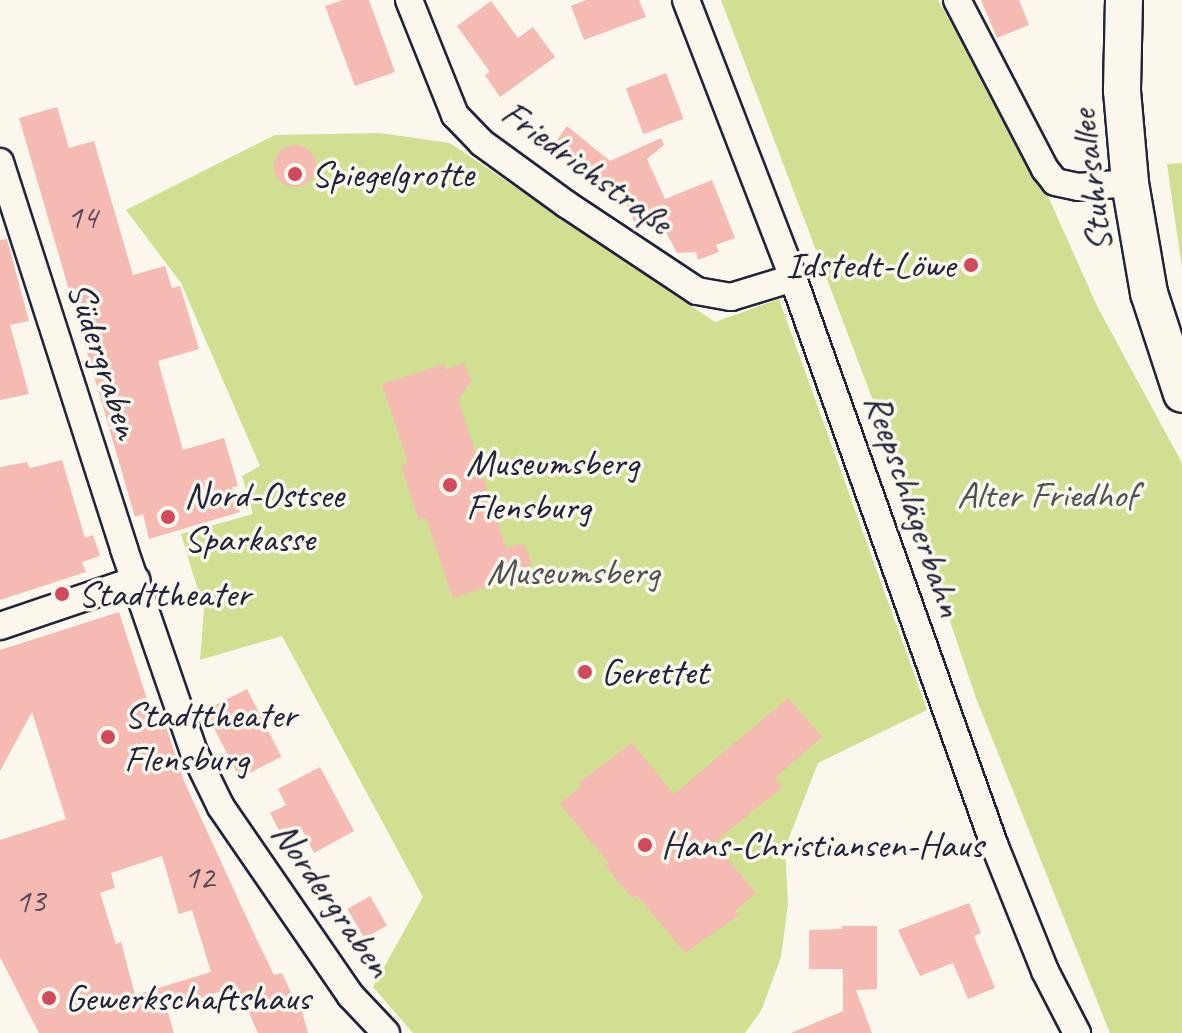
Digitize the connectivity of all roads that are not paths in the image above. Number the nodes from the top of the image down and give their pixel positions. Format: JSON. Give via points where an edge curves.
{"nodes":[{"id":1,"x":409,"y":0,"type":"edge"},
{"id":2,"x":686,"y":0,"type":"edge"},
{"id":3,"x":957,"y":0,"type":"edge"},
{"id":4,"x":1124,"y":0,"type":"edge"},
{"id":5,"x":0,"y":162,"type":"edge"},
{"id":6,"x":1130,"y":183,"type":"junction"},
{"id":7,"x":793,"y":278,"type":"junction"},
{"id":8,"x":1182,"y":394,"type":"edge"},
{"id":9,"x":136,"y":580,"type":"junction"},
{"id":10,"x":0,"y":626,"type":"edge"},
{"id":11,"x":386,"y":1033,"type":"edge"},
{"id":12,"x":1077,"y":1033,"type":"edge"}],
"edges":[{"from":1,"to":7,"type":"street","name":"Friedrichstraße","via":[[455,115],[482,143],[554,196],[697,291],[731,297]]},
{"from":2,"to":7,"type":"street","name":"Reepschlägerbahn"},
{"from":3,"to":6,"type":"street","via":[[1055,182],[1078,187]]},
{"from":4,"to":6,"type":"main road","name":"Stuhrsallee","via":[[1122,91]]},
{"from":5,"to":9,"type":"street","name":"Südergraben"},
{"from":6,"to":8,"type":"main road","name":"Stuhrsallee","via":[[1149,293]]},
{"from":7,"to":12,"type":"street","name":"Reepschlägerbahn","via":[[994,844],[1045,971]]},
{"from":9,"to":10,"type":"street"},
{"from":9,"to":11,"type":"street","name":"Nordergraben","via":[[194,752],[221,807],[351,996]]}]}
